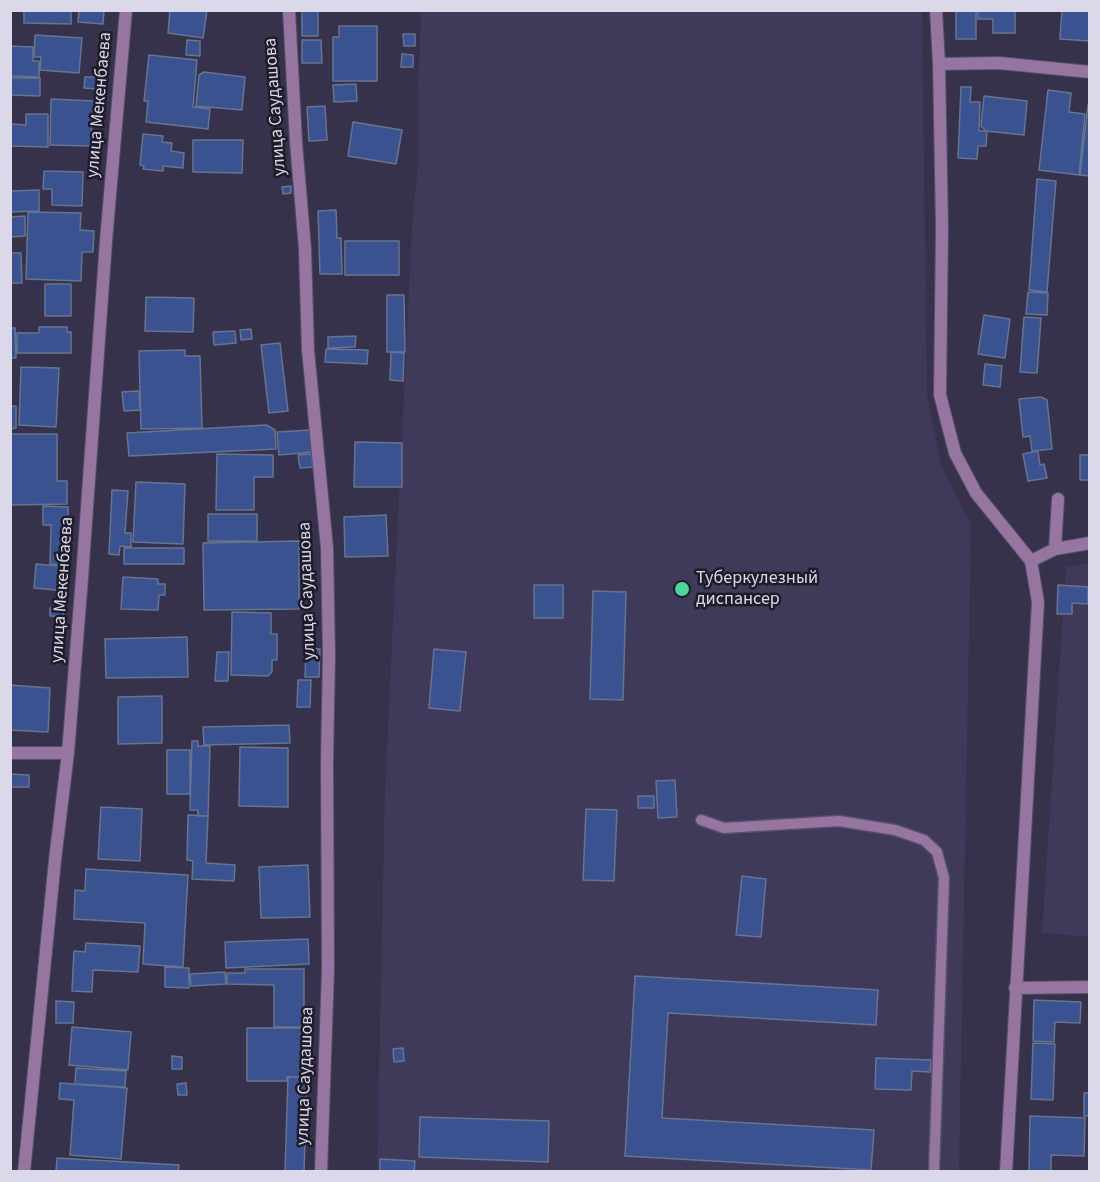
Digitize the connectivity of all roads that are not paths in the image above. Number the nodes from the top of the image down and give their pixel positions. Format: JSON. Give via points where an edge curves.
{"nodes":[{"id":1,"x":126,"y":10,"type":"edge"},
{"id":2,"x":289,"y":10,"type":"edge"},
{"id":3,"x":936,"y":10,"type":"edge"},
{"id":4,"x":939,"y":64,"type":"junction"},
{"id":5,"x":1089,"y":72,"type":"edge"},
{"id":6,"x":1058,"y":499,"type":"dead end"},
{"id":7,"x":1089,"y":543,"type":"edge"},
{"id":8,"x":1055,"y":549,"type":"junction"},
{"id":9,"x":1031,"y":561,"type":"junction"},
{"id":10,"x":10,"y":753,"type":"edge"},
{"id":11,"x":68,"y":753,"type":"junction"},
{"id":12,"x":701,"y":820,"type":"dead end"},
{"id":13,"x":1089,"y":987,"type":"edge"},
{"id":14,"x":1015,"y":988,"type":"junction"},
{"id":15,"x":24,"y":1172,"type":"edge"},
{"id":16,"x":321,"y":1172,"type":"edge"},
{"id":17,"x":934,"y":1172,"type":"edge"},
{"id":18,"x":1006,"y":1172,"type":"edge"}],
"edges":[{"from":1,"to":11,"type":"street","name":"улица Мекенбаева"},
{"from":2,"to":16,"type":"street","name":"улица Саудашова","via":[[309,350],[327,548],[328,970]]},
{"from":3,"to":4,"type":"street"},
{"from":4,"to":5,"type":"street","via":[[999,63]]},
{"from":4,"to":9,"type":"street","via":[[940,395],[955,453],[976,493]]},
{"from":6,"to":8,"type":"street"},
{"from":7,"to":8,"type":"street"},
{"from":8,"to":9,"type":"street"},
{"from":9,"to":14,"type":"street","via":[[1038,602]]},
{"from":10,"to":11,"type":"street"},
{"from":11,"to":15,"type":"street","name":"улица Мекенбаева"},
{"from":12,"to":17,"type":"lane","via":[[724,828],[839,821],[895,830],[924,840],[936,852],[944,878]]},
{"from":13,"to":14,"type":"street"},
{"from":14,"to":18,"type":"street"}]}
